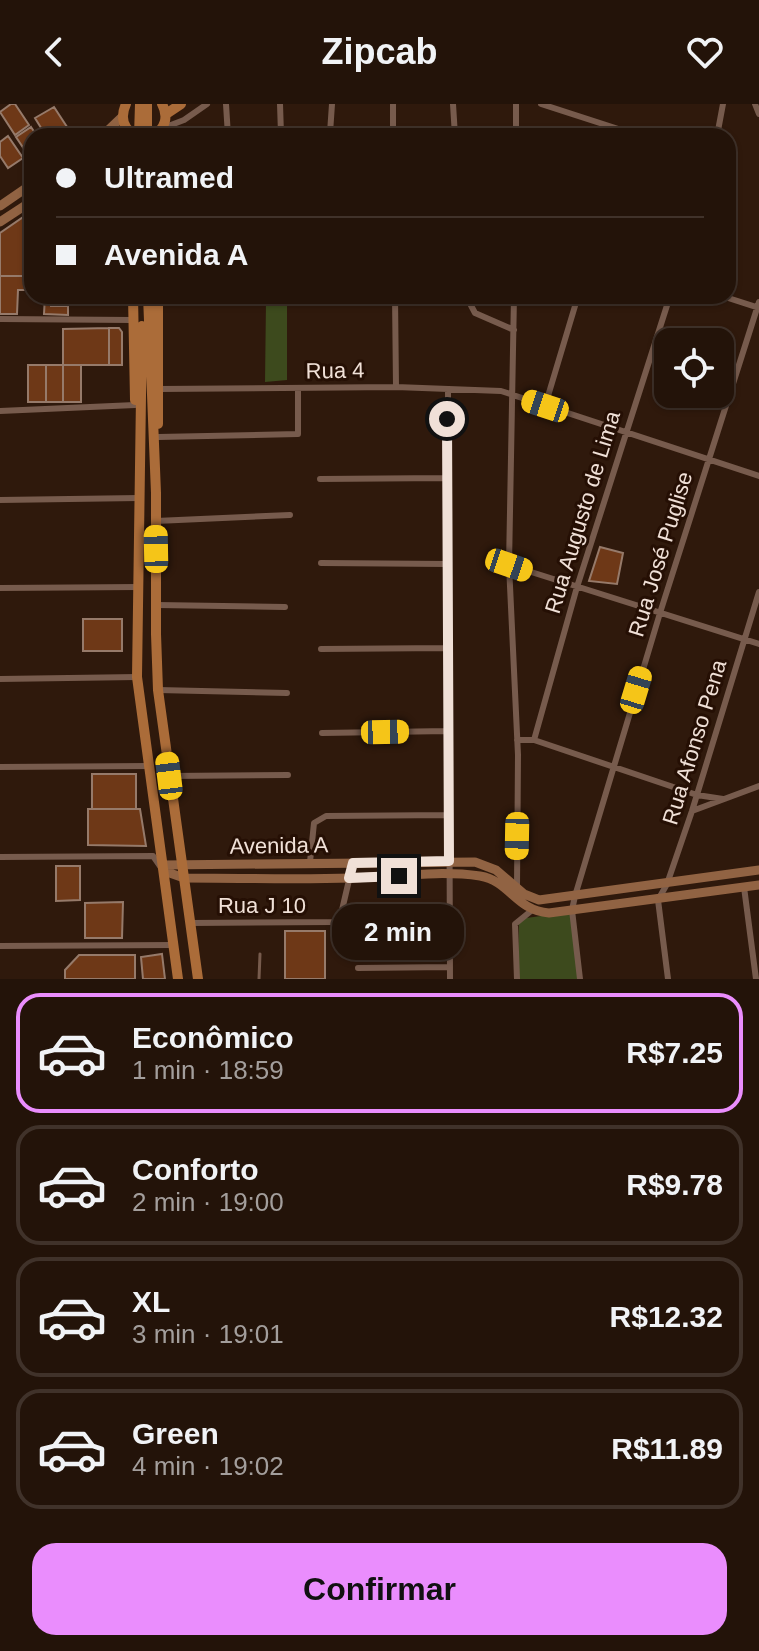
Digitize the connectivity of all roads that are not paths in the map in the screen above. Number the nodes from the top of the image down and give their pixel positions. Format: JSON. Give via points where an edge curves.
{"nodes":[{"id":1,"x":126,"y":104,"type":"edge"},
{"id":2,"x":140,"y":104,"type":"edge"},
{"id":3,"x":147,"y":104,"type":"edge"},
{"id":4,"x":181,"y":104,"type":"edge"},
{"id":5,"x":207,"y":104,"type":"edge"},
{"id":6,"x":226,"y":104,"type":"edge"},
{"id":7,"x":280,"y":104,"type":"edge"},
{"id":8,"x":332,"y":104,"type":"edge"},
{"id":9,"x":393,"y":104,"type":"edge"},
{"id":10,"x":453,"y":104,"type":"edge"},
{"id":11,"x":516,"y":104,"type":"edge"},
{"id":12,"x":541,"y":104,"type":"edge"},
{"id":13,"x":723,"y":104,"type":"edge"},
{"id":14,"x":755,"y":104,"type":"edge"},
{"id":15,"x":164,"y":109,"type":"edge"},
{"id":16,"x":759,"y":114,"type":"edge"},
{"id":17,"x":123,"y":116,"type":"junction"},
{"id":18,"x":110,"y":128,"type":"edge"},
{"id":19,"x":127,"y":128,"type":"edge"},
{"id":20,"x":136,"y":128,"type":"edge"},
{"id":21,"x":154,"y":128,"type":"edge"},
{"id":22,"x":158,"y":128,"type":"edge"},
{"id":23,"x":167,"y":128,"type":"edge"},
{"id":24,"x":228,"y":128,"type":"edge"},
{"id":25,"x":281,"y":128,"type":"edge"},
{"id":26,"x":330,"y":128,"type":"edge"},
{"id":27,"x":393,"y":128,"type":"edge"},
{"id":28,"x":454,"y":128,"type":"edge"},
{"id":29,"x":516,"y":128,"type":"edge"},
{"id":30,"x":615,"y":128,"type":"edge"},
{"id":31,"x":718,"y":128,"type":"edge"},
{"id":32,"x":24,"y":190,"type":"edge"},
{"id":33,"x":0,"y":206,"type":"edge"},
{"id":34,"x":24,"y":206,"type":"edge"},
{"id":35,"x":0,"y":222,"type":"edge"},
{"id":36,"x":736,"y":300,"type":"edge"},
{"id":37,"x":133,"y":304,"type":"edge"},
{"id":38,"x":145,"y":304,"type":"edge"},
{"id":39,"x":145,"y":304,"type":"edge"},
{"id":40,"x":158,"y":304,"type":"edge"},
{"id":41,"x":395,"y":304,"type":"edge"},
{"id":42,"x":470,"y":304,"type":"edge"},
{"id":43,"x":514,"y":304,"type":"edge"},
{"id":44,"x":576,"y":304,"type":"edge"},
{"id":45,"x":667,"y":304,"type":"edge"},
{"id":46,"x":758,"y":306,"type":"edge"},
{"id":47,"x":0,"y":319,"type":"edge"},
{"id":48,"x":132,"y":320,"type":"junction"},
{"id":49,"x":514,"y":330,"type":"junction"},
{"id":50,"x":396,"y":387,"type":"junction"},
{"id":51,"x":298,"y":388,"type":"junction"},
{"id":52,"x":159,"y":389,"type":"junction"},
{"id":53,"x":448,"y":389,"type":"junction"},
{"id":54,"x":511,"y":395,"type":"junction"},
{"id":55,"x":135,"y":405,"type":"junction"},
{"id":56,"x":545,"y":406,"type":"junction"},
{"id":57,"x":0,"y":411,"type":"edge"},
{"id":58,"x":140,"y":434,"type":"junction"},
{"id":59,"x":625,"y":434,"type":"junction"},
{"id":60,"x":158,"y":437,"type":"junction"},
{"id":61,"x":708,"y":461,"type":"junction"},
{"id":62,"x":155,"y":466,"type":"junction"},
{"id":63,"x":759,"y":476,"type":"edge"},
{"id":64,"x":446,"y":478,"type":"junction"},
{"id":65,"x":320,"y":479,"type":"dead end"},
{"id":66,"x":139,"y":498,"type":"junction"},
{"id":67,"x":0,"y":500,"type":"edge"},
{"id":68,"x":290,"y":515,"type":"dead end"},
{"id":69,"x":156,"y":521,"type":"junction"},
{"id":70,"x":321,"y":563,"type":"dead end"},
{"id":71,"x":447,"y":564,"type":"junction"},
{"id":72,"x":509,"y":565,"type":"junction"},
{"id":73,"x":138,"y":587,"type":"junction"},
{"id":74,"x":577,"y":587,"type":"junction"},
{"id":75,"x":0,"y":588,"type":"edge"},
{"id":76,"x":759,"y":592,"type":"edge"},
{"id":77,"x":157,"y":605,"type":"junction"},
{"id":78,"x":285,"y":607,"type":"dead end"},
{"id":79,"x":660,"y":613,"type":"junction"},
{"id":80,"x":744,"y":639,"type":"junction"},
{"id":81,"x":759,"y":644,"type":"edge"},
{"id":82,"x":448,"y":648,"type":"junction"},
{"id":83,"x":321,"y":649,"type":"dead end"},
{"id":84,"x":137,"y":677,"type":"junction"},
{"id":85,"x":0,"y":679,"type":"edge"},
{"id":86,"x":158,"y":690,"type":"junction"},
{"id":87,"x":287,"y":693,"type":"dead end"},
{"id":88,"x":448,"y":731,"type":"junction"},
{"id":89,"x":322,"y":733,"type":"dead end"},
{"id":90,"x":517,"y":740,"type":"junction"},
{"id":91,"x":534,"y":740,"type":"junction"},
{"id":92,"x":149,"y":766,"type":"junction"},
{"id":93,"x":0,"y":767,"type":"edge"},
{"id":94,"x":613,"y":767,"type":"junction"},
{"id":95,"x":288,"y":775,"type":"dead end"},
{"id":96,"x":169,"y":776,"type":"junction"},
{"id":97,"x":759,"y":786,"type":"edge"},
{"id":98,"x":697,"y":795,"type":"junction"},
{"id":99,"x":723,"y":799,"type":"junction"},
{"id":100,"x":692,"y":811,"type":"junction"},
{"id":101,"x":449,"y":815,"type":"junction"},
{"id":102,"x":0,"y":857,"type":"edge"},
{"id":103,"x":449,"y":861,"type":"junction"},
{"id":104,"x":310,"y":862,"type":"junction"},
{"id":105,"x":353,"y":863,"type":"junction"},
{"id":106,"x":516,"y":863,"type":"junction"},
{"id":107,"x":183,"y":865,"type":"junction"},
{"id":108,"x":164,"y":868,"type":"junction"},
{"id":109,"x":496,"y":870,"type":"junction"},
{"id":110,"x":759,"y":870,"type":"edge"},
{"id":111,"x":448,"y":874,"type":"junction"},
{"id":112,"x":184,"y":878,"type":"junction"},
{"id":113,"x":349,"y":878,"type":"junction"},
{"id":114,"x":667,"y":884,"type":"junction"},
{"id":115,"x":759,"y":885,"type":"edge"},
{"id":116,"x":517,"y":887,"type":"junction"},
{"id":117,"x":744,"y":887,"type":"junction"},
{"id":118,"x":575,"y":896,"type":"junction"},
{"id":119,"x":658,"y":900,"type":"junction"},
{"id":120,"x":572,"y":910,"type":"junction"},
{"id":121,"x":531,"y":911,"type":"junction"},
{"id":122,"x":190,"y":923,"type":"junction"},
{"id":123,"x":173,"y":945,"type":"junction"},
{"id":124,"x":0,"y":946,"type":"edge"},
{"id":125,"x":260,"y":954,"type":"dead end"},
{"id":126,"x":450,"y":967,"type":"junction"},
{"id":127,"x":358,"y":968,"type":"dead end"},
{"id":128,"x":178,"y":977,"type":"edge"},
{"id":129,"x":197,"y":979,"type":"edge"},
{"id":130,"x":259,"y":979,"type":"edge"},
{"id":131,"x":450,"y":979,"type":"edge"},
{"id":132,"x":517,"y":979,"type":"edge"},
{"id":133,"x":580,"y":979,"type":"edge"},
{"id":134,"x":668,"y":979,"type":"edge"},
{"id":135,"x":756,"y":979,"type":"edge"}],
"edges":[{"from":1,"to":17,"type":"main road"},
{"from":2,"to":20,"type":"main road"},
{"from":3,"to":21,"type":"main road"},
{"from":4,"to":15,"type":"main road"},
{"from":5,"to":23,"type":"street"},
{"from":6,"to":24,"type":"street"},
{"from":7,"to":25,"type":"street"},
{"from":8,"to":26,"type":"street"},
{"from":9,"to":27,"type":"street"},
{"from":10,"to":28,"type":"street"},
{"from":11,"to":29,"type":"street"},
{"from":12,"to":30,"type":"street"},
{"from":13,"to":31,"type":"street"},
{"from":14,"to":16,"type":"street"},
{"from":15,"to":22,"type":"main road"},
{"from":17,"to":18,"type":"street"},
{"from":17,"to":19,"type":"main road"},
{"from":32,"to":33,"type":"street"},
{"from":34,"to":35,"type":"street"},
{"from":36,"to":46,"type":"street"},
{"from":37,"to":48,"type":"main road"},
{"from":38,"to":58,"type":"main road"},
{"from":39,"to":62,"type":"main road"},
{"from":40,"to":52,"type":"main road"},
{"from":41,"to":50,"type":"street"},
{"from":42,"to":49,"type":"street","via":[[475,313]]},
{"from":43,"to":49,"type":"street"},
{"from":44,"to":56,"type":"street"},
{"from":45,"to":59,"type":"street","name":"Rua Augusto de Lima"},
{"from":46,"to":61,"type":"street","name":"Rua José Puglise"},
{"from":47,"to":48,"type":"street"},
{"from":48,"to":55,"type":"main road"},
{"from":49,"to":54,"type":"street"},
{"from":50,"to":51,"type":"street","name":"Rua 4"},
{"from":50,"to":53,"type":"street","name":"Rua 4"},
{"from":51,"to":52,"type":"street","name":"Rua 4"},
{"from":51,"to":60,"type":"street","via":[[298,434]]},
{"from":52,"to":60,"type":"main road"},
{"from":53,"to":54,"type":"street","name":"Rua 4"},
{"from":53,"to":64,"type":"street"},
{"from":54,"to":56,"type":"street","name":"Rua 4"},
{"from":54,"to":72,"type":"street"},
{"from":55,"to":57,"type":"street"},
{"from":55,"to":58,"type":"main road"},
{"from":56,"to":59,"type":"street","name":"Rua 4"},
{"from":58,"to":66,"type":"main road"},
{"from":59,"to":61,"type":"street","name":"Rua 4"},
{"from":59,"to":74,"type":"street","name":"Rua Augusto de Lima"},
{"from":60,"to":62,"type":"main road"},
{"from":61,"to":63,"type":"street","name":"Rua 4"},
{"from":61,"to":79,"type":"street","name":"Rua José Puglise"},
{"from":62,"to":69,"type":"main road"},
{"from":64,"to":65,"type":"street"},
{"from":64,"to":71,"type":"street"},
{"from":66,"to":67,"type":"street"},
{"from":66,"to":73,"type":"main road"},
{"from":68,"to":69,"type":"street"},
{"from":69,"to":77,"type":"main road"},
{"from":70,"to":71,"type":"street"},
{"from":71,"to":82,"type":"street"},
{"from":72,"to":74,"type":"street"},
{"from":72,"to":90,"type":"street"},
{"from":73,"to":75,"type":"street"},
{"from":73,"to":84,"type":"main road"},
{"from":74,"to":79,"type":"street"},
{"from":74,"to":91,"type":"street","name":"Rua Augusto de Lima"},
{"from":76,"to":80,"type":"street","name":"Rua Afonso Pena"},
{"from":77,"to":78,"type":"street"},
{"from":77,"to":86,"type":"main road"},
{"from":79,"to":80,"type":"street"},
{"from":79,"to":94,"type":"street","name":"Rua José Puglise"},
{"from":80,"to":81,"type":"street"},
{"from":80,"to":98,"type":"street","name":"Rua Afonso Pena"},
{"from":82,"to":83,"type":"street"},
{"from":82,"to":88,"type":"street"},
{"from":84,"to":85,"type":"street"},
{"from":84,"to":92,"type":"main road"},
{"from":86,"to":87,"type":"street"},
{"from":86,"to":96,"type":"main road"},
{"from":88,"to":89,"type":"street"},
{"from":88,"to":101,"type":"street"},
{"from":90,"to":91,"type":"street"},
{"from":90,"to":106,"type":"street"},
{"from":91,"to":94,"type":"street"},
{"from":92,"to":93,"type":"street"},
{"from":92,"to":108,"type":"main road"},
{"from":94,"to":98,"type":"street"},
{"from":94,"to":118,"type":"street","name":"Rua José Puglise"},
{"from":95,"to":96,"type":"street"},
{"from":96,"to":107,"type":"main road"},
{"from":97,"to":99,"type":"street"},
{"from":98,"to":99,"type":"street"},
{"from":98,"to":100,"type":"street","name":"Rua Afonso Pena"},
{"from":99,"to":100,"type":"street"},
{"from":100,"to":114,"type":"street","name":"Rua Afonso Pena"},
{"from":101,"to":103,"type":"street"},
{"from":101,"to":104,"type":"street","via":[[326,816],[314,823]]},
{"from":102,"to":108,"type":"street","via":[[153,856]]},
{"from":103,"to":105,"type":"street","name":"Avenida A"},
{"from":103,"to":109,"type":"street","name":"Avenida A"},
{"from":103,"to":111,"type":"street"},
{"from":104,"to":105,"type":"street","name":"Avenida A"},
{"from":104,"to":107,"type":"street","name":"Avenida A"},
{"from":105,"to":113,"type":"street"},
{"from":106,"to":109,"type":"street"},
{"from":106,"to":116,"type":"street"},
{"from":107,"to":108,"type":"street","name":"Avenida A"},
{"from":107,"to":112,"type":"main road"},
{"from":108,"to":112,"type":"street","name":"Avenida A"},
{"from":108,"to":123,"type":"main road"},
{"from":109,"to":116,"type":"street","name":"Avenida A"},
{"from":110,"to":114,"type":"street","name":"Avenida A"},
{"from":111,"to":113,"type":"street","name":"Avenida A"},
{"from":111,"to":121,"type":"street","name":"Avenida A","via":[[491,878]]},
{"from":111,"to":126,"type":"street"},
{"from":112,"to":113,"type":"street","name":"Avenida A"},
{"from":112,"to":122,"type":"main road"},
{"from":113,"to":122,"type":"street","name":"Rua J 10","via":[[334,922]]},
{"from":114,"to":118,"type":"street","name":"Avenida A"},
{"from":114,"to":119,"type":"street","name":"Rua Afonso Pena"},
{"from":115,"to":117,"type":"street"},
{"from":116,"to":118,"type":"street","name":"Avenida A","via":[[532,899]]},
{"from":117,"to":119,"type":"street"},
{"from":117,"to":135,"type":"street"},
{"from":118,"to":120,"type":"street","name":"Rua José Puglise"},
{"from":119,"to":120,"type":"street"},
{"from":119,"to":134,"type":"street"},
{"from":120,"to":121,"type":"street"},
{"from":120,"to":133,"type":"street","name":"Rua José Puglise"},
{"from":121,"to":132,"type":"street","via":[[515,924]]},
{"from":122,"to":129,"type":"main road"},
{"from":123,"to":124,"type":"street"},
{"from":123,"to":128,"type":"main road"},
{"from":125,"to":130,"type":"lane"},
{"from":126,"to":127,"type":"street"},
{"from":126,"to":131,"type":"street"}]}
